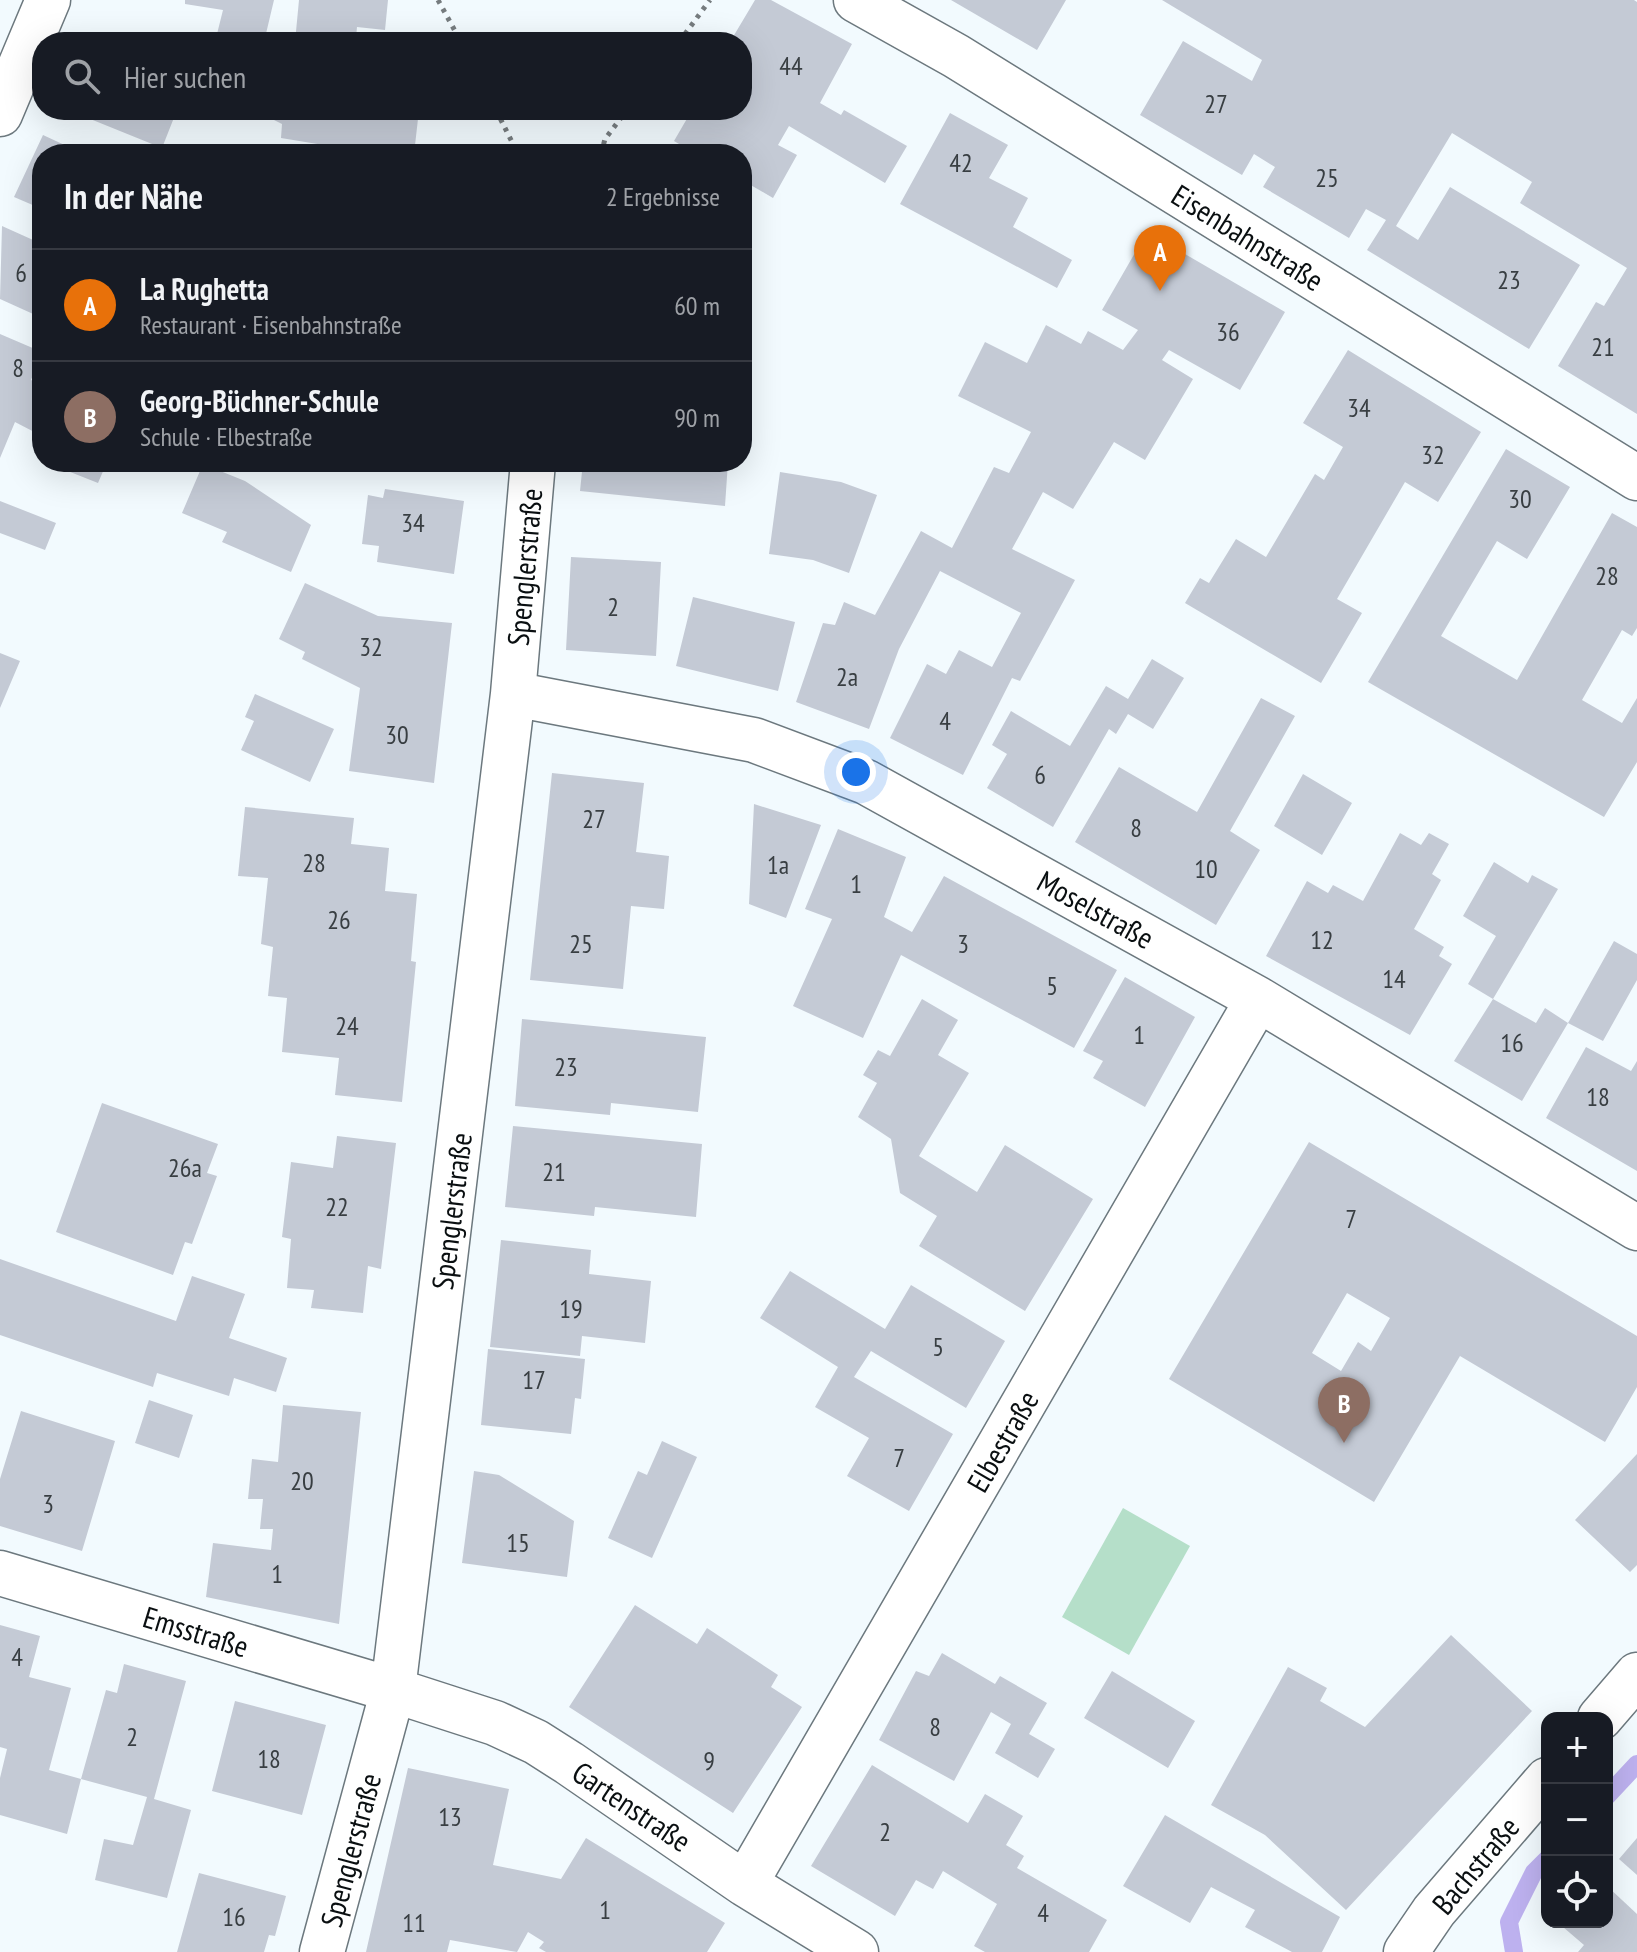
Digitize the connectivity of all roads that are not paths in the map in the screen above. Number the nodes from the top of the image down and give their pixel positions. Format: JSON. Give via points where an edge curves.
{"nodes":[{"id":1,"x":48,"y":0,"type":"edge"},
{"id":2,"x":856,"y":0,"type":"edge"},
{"id":3,"x":35,"y":32,"type":"edge"},
{"id":4,"x":32,"y":38,"type":"edge"},
{"id":5,"x":0,"y":114,"type":"edge"},
{"id":6,"x":532,"y":472,"type":"edge"},
{"id":7,"x":1637,"y":478,"type":"edge"},
{"id":8,"x":513,"y":694,"type":"junction"},
{"id":9,"x":1258,"y":999,"type":"junction"},
{"id":10,"x":1637,"y":1228,"type":"edge"},
{"id":11,"x":0,"y":1573,"type":"edge"},
{"id":12,"x":1637,"y":1675,"type":"edge"},
{"id":13,"x":393,"y":1690,"type":"junction"},
{"id":14,"x":1605,"y":1712,"type":"edge"},
{"id":15,"x":1544,"y":1784,"type":"edge"},
{"id":16,"x":745,"y":1884,"type":"junction"},
{"id":17,"x":322,"y":1952,"type":"edge"},
{"id":18,"x":856,"y":1952,"type":"edge"},
{"id":19,"x":1406,"y":1952,"type":"edge"}],
"edges":[{"from":1,"to":3,"type":"street"},
{"from":2,"to":7,"type":"street","name":"Eisenbahnstraße","via":[[956,56]]},
{"from":4,"to":5,"type":"street"},
{"from":6,"to":8,"type":"street","name":"Spenglerstraße"},
{"from":8,"to":9,"type":"street","name":"Moselstraße","via":[[754,740],[866,782]]},
{"from":8,"to":13,"type":"street","name":"Spenglerstraße"},
{"from":9,"to":10,"type":"street","name":"Moselstraße"},
{"from":9,"to":16,"type":"street","name":"Elbestraße"},
{"from":11,"to":13,"type":"street","name":"Emsstraße"},
{"from":12,"to":14,"type":"street"},
{"from":13,"to":16,"type":"street","name":"Gartenstraße","via":[[536,1742]]},
{"from":13,"to":17,"type":"street","name":"Spenglerstraße"},
{"from":15,"to":19,"type":"street","name":"Bachstraße","via":[[1434,1911]]},
{"from":16,"to":18,"type":"street","name":"Gartenstraße"}]}
